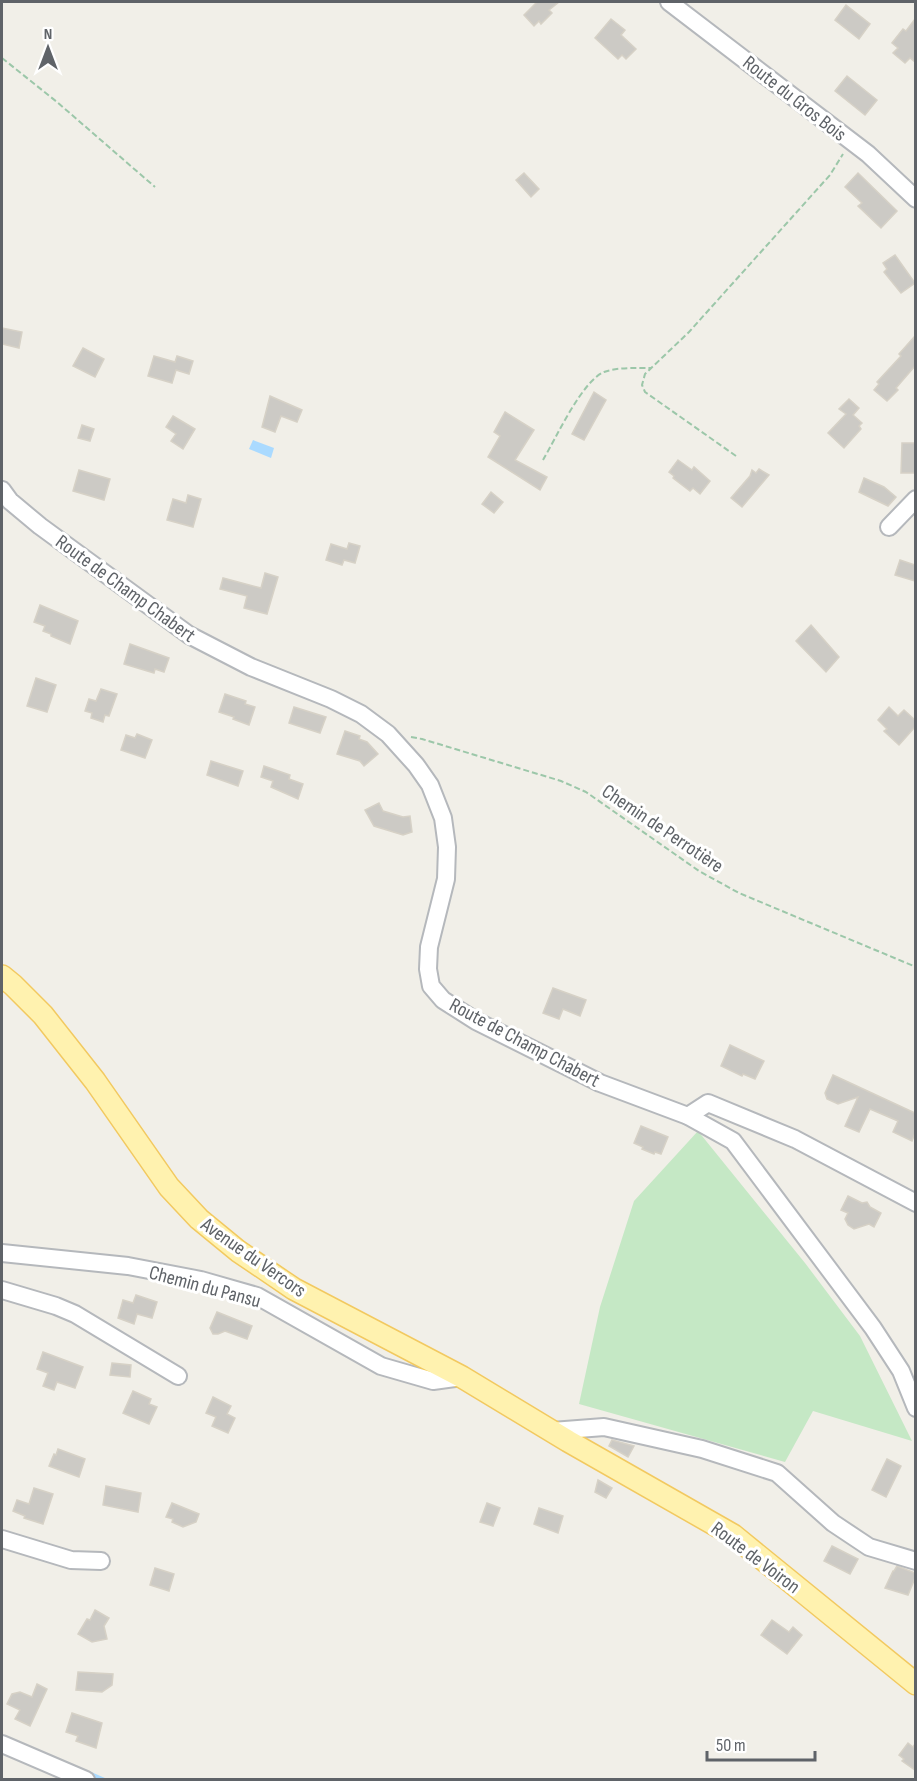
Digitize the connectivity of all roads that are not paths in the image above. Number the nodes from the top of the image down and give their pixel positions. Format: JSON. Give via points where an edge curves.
{"nodes":[{"id":1,"x":669,"y":2,"type":"edge"},
{"id":2,"x":915,"y":199,"type":"edge"},
{"id":3,"x":2,"y":490,"type":"edge"},
{"id":4,"x":915,"y":499,"type":"edge"},
{"id":5,"x":889,"y":527,"type":"dead end"},
{"id":6,"x":2,"y":976,"type":"edge"},
{"id":7,"x":688,"y":1116,"type":"junction"},
{"id":8,"x":915,"y":1203,"type":"edge"},
{"id":9,"x":2,"y":1253,"type":"edge"},
{"id":10,"x":2,"y":1290,"type":"edge"},
{"id":11,"x":178,"y":1376,"type":"dead end"},
{"id":12,"x":462,"y":1377,"type":"junction"},
{"id":13,"x":915,"y":1408,"type":"edge"},
{"id":14,"x":552,"y":1431,"type":"junction"},
{"id":15,"x":2,"y":1539,"type":"edge"},
{"id":16,"x":101,"y":1561,"type":"dead end"},
{"id":17,"x":915,"y":1562,"type":"edge"},
{"id":18,"x":915,"y":1684,"type":"edge"},
{"id":19,"x":2,"y":1744,"type":"edge"},
{"id":20,"x":87,"y":1779,"type":"edge"}],
"edges":[{"from":1,"to":2,"type":"street","name":"Route du Gros Bois","via":[[868,154]]},
{"from":3,"to":7,"type":"street","name":"Route de Champ Chabert","via":[[40,526],[189,635],[251,667],[331,699],[388,734],[430,785],[444,818],[446,879],[429,947],[431,986],[444,1000],[483,1025],[600,1083]]},
{"from":4,"to":5,"type":"street"},
{"from":6,"to":12,"type":"main road","name":"Avenue du Vercors","via":[[43,1016],[95,1081],[169,1187],[199,1219],[294,1289]]},
{"from":7,"to":8,"type":"street","via":[[708,1103],[795,1139]]},
{"from":7,"to":13,"type":"street","name":"Route de Champ Chabert","via":[[732,1141],[753,1166],[873,1328],[901,1371]]},
{"from":9,"to":12,"type":"street","name":"Chemin du Pansu","via":[[128,1266],[201,1280],[257,1296],[381,1366],[433,1381]]},
{"from":10,"to":11,"type":"street","via":[[75,1314]]},
{"from":12,"to":14,"type":"main road","name":"Avenue du Vercors"},
{"from":14,"to":17,"type":"street","via":[[604,1427],[702,1449],[777,1473],[833,1523],[869,1547]]},
{"from":14,"to":18,"type":"main road","name":"Route de Voiron","via":[[732,1535]]},
{"from":15,"to":16,"type":"street","via":[[71,1560]]},
{"from":19,"to":20,"type":"street"}]}
